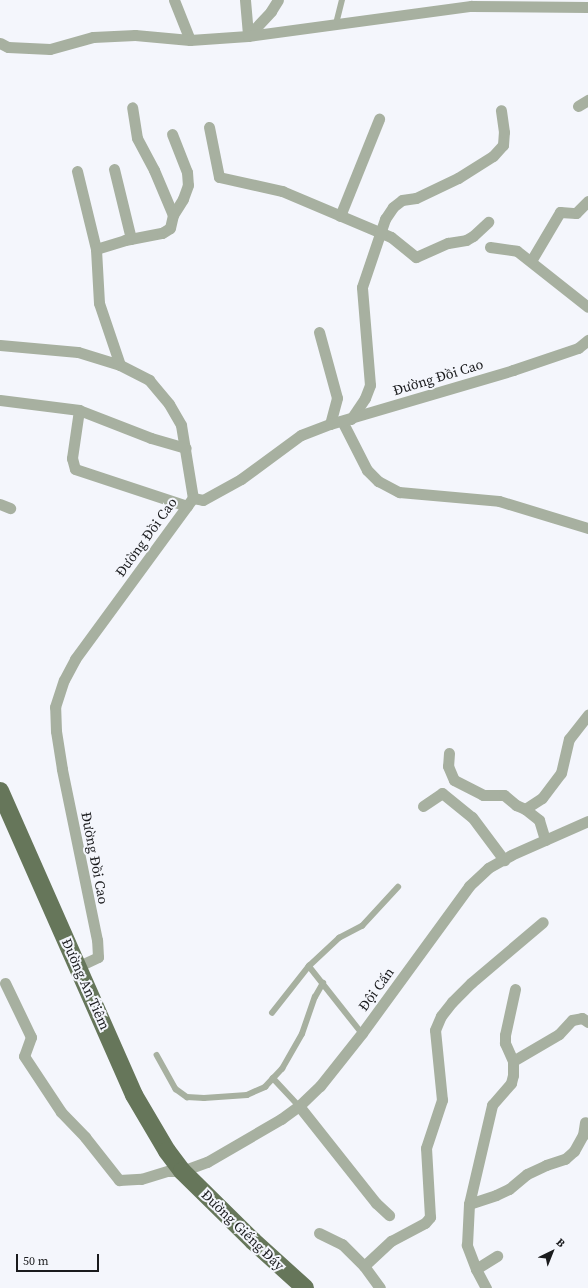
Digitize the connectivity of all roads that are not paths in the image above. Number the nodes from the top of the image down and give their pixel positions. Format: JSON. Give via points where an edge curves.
{"nodes":[{"id":1,"x":174,"y":0,"type":"edge"},
{"id":2,"x":245,"y":0,"type":"edge"},
{"id":3,"x":278,"y":0,"type":"edge"},
{"id":4,"x":342,"y":0,"type":"edge"},
{"id":5,"x":588,"y":6,"type":"edge"},
{"id":6,"x":336,"y":24,"type":"junction"},
{"id":7,"x":248,"y":36,"type":"junction"},
{"id":8,"x":190,"y":40,"type":"junction"},
{"id":9,"x":0,"y":43,"type":"edge"},
{"id":10,"x":588,"y":100,"type":"edge"},
{"id":11,"x":132,"y":106,"type":"dead end"},
{"id":12,"x":578,"y":106,"type":"dead end"},
{"id":13,"x":501,"y":110,"type":"dead end"},
{"id":14,"x":378,"y":119,"type":"dead end"},
{"id":15,"x":209,"y":128,"type":"dead end"},
{"id":16,"x":172,"y":134,"type":"dead end"},
{"id":17,"x":114,"y":169,"type":"dead end"},
{"id":18,"x":77,"y":171,"type":"dead end"},
{"id":19,"x":588,"y":201,"type":"edge"},
{"id":20,"x":173,"y":215,"type":"junction"},
{"id":21,"x":340,"y":216,"type":"junction"},
{"id":22,"x":488,"y":222,"type":"dead end"},
{"id":23,"x":380,"y":234,"type":"junction"},
{"id":24,"x":131,"y":239,"type":"junction"},
{"id":25,"x":490,"y":247,"type":"dead end"},
{"id":26,"x":96,"y":249,"type":"junction"},
{"id":27,"x":531,"y":261,"type":"junction"},
{"id":28,"x":588,"y":307,"type":"edge"},
{"id":29,"x":319,"y":332,"type":"dead end"},
{"id":30,"x":588,"y":340,"type":"edge"},
{"id":31,"x":0,"y":345,"type":"edge"},
{"id":32,"x":120,"y":365,"type":"junction"},
{"id":33,"x":0,"y":400,"type":"edge"},
{"id":34,"x":79,"y":410,"type":"junction"},
{"id":35,"x":346,"y":420,"type":"junction"},
{"id":36,"x":330,"y":424,"type":"junction"},
{"id":37,"x":186,"y":448,"type":"junction"},
{"id":38,"x":190,"y":502,"type":"junction"},
{"id":39,"x":588,"y":528,"type":"edge"},
{"id":40,"x":588,"y":715,"type":"edge"},
{"id":41,"x":449,"y":753,"type":"dead end"},
{"id":42,"x":0,"y":791,"type":"edge"},
{"id":43,"x":422,"y":806,"type":"dead end"},
{"id":44,"x":525,"y":809,"type":"junction"},
{"id":45,"x":588,"y":821,"type":"edge"},
{"id":46,"x":545,"y":840,"type":"junction"},
{"id":47,"x":504,"y":860,"type":"junction"},
{"id":48,"x":398,"y":887,"type":"dead end"},
{"id":49,"x":543,"y":922,"type":"dead end"},
{"id":50,"x":79,"y":966,"type":"junction"},
{"id":51,"x":309,"y":966,"type":"junction"},
{"id":52,"x":5,"y":983,"type":"dead end"},
{"id":53,"x":323,"y":983,"type":"junction"},
{"id":54,"x":515,"y":989,"type":"dead end"},
{"id":55,"x":272,"y":1013,"type":"dead end"},
{"id":56,"x":588,"y":1022,"type":"edge"},
{"id":57,"x":362,"y":1032,"type":"junction"},
{"id":58,"x":157,"y":1055,"type":"dead end"},
{"id":59,"x":513,"y":1061,"type":"junction"},
{"id":60,"x":274,"y":1078,"type":"junction"},
{"id":61,"x":299,"y":1106,"type":"junction"},
{"id":62,"x":585,"y":1122,"type":"dead end"},
{"id":63,"x":182,"y":1171,"type":"junction"},
{"id":64,"x":469,"y":1204,"type":"junction"},
{"id":65,"x":389,"y":1215,"type":"dead end"},
{"id":66,"x":319,"y":1232,"type":"dead end"},
{"id":67,"x":497,"y":1256,"type":"dead end"},
{"id":68,"x":364,"y":1266,"type":"junction"},
{"id":69,"x":476,"y":1269,"type":"junction"},
{"id":70,"x":305,"y":1288,"type":"edge"},
{"id":71,"x":380,"y":1288,"type":"edge"},
{"id":72,"x":486,"y":1288,"type":"edge"}],
"edges":[{"from":1,"to":8,"type":"street"},
{"from":2,"to":7,"type":"street"},
{"from":3,"to":7,"type":"street"},
{"from":4,"to":6,"type":"lane"},
{"from":5,"to":6,"type":"street","via":[[471,6]]},
{"from":6,"to":7,"type":"street"},
{"from":7,"to":8,"type":"street"},
{"from":8,"to":9,"type":"street","via":[[135,35],[93,37],[50,49],[8,47]]},
{"from":10,"to":12,"type":"street"},
{"from":11,"to":20,"type":"street","via":[[137,138]]},
{"from":13,"to":23,"type":"street","via":[[503,146],[493,156],[458,178],[416,198],[402,200],[393,207],[385,219]]},
{"from":14,"to":21,"type":"street"},
{"from":15,"to":21,"type":"street","via":[[219,177],[282,191]]},
{"from":16,"to":20,"type":"street","via":[[187,172],[188,185]]},
{"from":17,"to":24,"type":"street"},
{"from":18,"to":26,"type":"street"},
{"from":19,"to":27,"type":"street","via":[[576,213],[560,212]]},
{"from":20,"to":24,"type":"street","via":[[172,224],[167,231]]},
{"from":21,"to":23,"type":"street"},
{"from":22,"to":23,"type":"street","via":[[470,238],[448,243],[416,257],[398,241]]},
{"from":23,"to":35,"type":"street","via":[[362,287],[370,385],[365,398]]},
{"from":24,"to":26,"type":"street"},
{"from":25,"to":27,"type":"street","via":[[517,251]]},
{"from":26,"to":32,"type":"street","via":[[99,303]]},
{"from":27,"to":28,"type":"street"},
{"from":29,"to":36,"type":"street","via":[[337,398]]},
{"from":30,"to":35,"type":"street","name":"Đường Đồi Cao","via":[[578,348],[513,370]]},
{"from":31,"to":32,"type":"street","via":[[78,352]]},
{"from":32,"to":37,"type":"street","via":[[149,380],[169,404],[182,425]]},
{"from":33,"to":34,"type":"street"},
{"from":34,"to":37,"type":"street","via":[[151,438]]},
{"from":34,"to":38,"type":"street","via":[[72,458],[75,469]]},
{"from":35,"to":36,"type":"street","name":"Đường Đồi Cao"},
{"from":35,"to":39,"type":"street","via":[[367,470],[378,481],[398,492],[498,501]]},
{"from":36,"to":38,"type":"street","name":"Đường Đồi Cao","via":[[301,435],[241,479],[203,500]]},
{"from":37,"to":38,"type":"street"},
{"from":38,"to":50,"type":"street","name":"Đường Đồi Cao","via":[[75,659],[64,680],[56,707],[56,731],[62,769],[97,940],[98,957]]},
{"from":40,"to":44,"type":"street","via":[[568,739],[561,774],[542,798]]},
{"from":41,"to":44,"type":"street","via":[[448,766],[454,780],[483,794],[504,795]]},
{"from":42,"to":50,"type":"main road","name":"Đường An Tiêm"},
{"from":43,"to":47,"type":"street","via":[[442,793],[472,818]]},
{"from":44,"to":46,"type":"street","via":[[539,820]]},
{"from":45,"to":46,"type":"street","name":"Đội Cấn"},
{"from":46,"to":47,"type":"street","name":"Đội Cấn"},
{"from":47,"to":57,"type":"street","name":"Đội Cấn","via":[[488,868],[469,886]]},
{"from":48,"to":51,"type":"lane","via":[[362,926],[339,938]]},
{"from":49,"to":68,"type":"street","via":[[471,983],[442,1016],[436,1030],[442,1100],[426,1148],[430,1217],[425,1223],[391,1241]]},
{"from":50,"to":63,"type":"main road","name":"Đường An Tiêm","via":[[134,1095]]},
{"from":51,"to":53,"type":"lane"},
{"from":51,"to":55,"type":"lane"},
{"from":52,"to":63,"type":"street","name":"Đội Cấn","via":[[31,1037],[24,1056],[61,1112],[85,1137],[119,1180],[141,1179],[168,1171]]},
{"from":53,"to":57,"type":"lane"},
{"from":53,"to":60,"type":"lane","via":[[315,997],[302,1034]]},
{"from":54,"to":59,"type":"street","via":[[505,1035],[505,1043]]},
{"from":56,"to":59,"type":"street","via":[[582,1018],[572,1020],[559,1034]]},
{"from":57,"to":61,"type":"street","name":"Đội Cấn","via":[[320,1086]]},
{"from":58,"to":60,"type":"lane","via":[[176,1088],[187,1097],[247,1095],[265,1087]]},
{"from":59,"to":64,"type":"street","via":[[514,1075],[511,1083],[492,1105]]},
{"from":60,"to":61,"type":"lane"},
{"from":61,"to":63,"type":"street","name":"Đội Cấn","via":[[207,1162]]},
{"from":61,"to":65,"type":"street","via":[[376,1203]]},
{"from":62,"to":64,"type":"street","via":[[583,1135],[574,1151],[565,1159],[527,1174],[509,1189]]},
{"from":63,"to":70,"type":"main road","name":"Đường Giếng Đáy"},
{"from":64,"to":69,"type":"street","via":[[467,1245]]},
{"from":66,"to":68,"type":"street","via":[[342,1244]]},
{"from":67,"to":69,"type":"street"},
{"from":68,"to":71,"type":"street"},
{"from":69,"to":72,"type":"street"}]}
